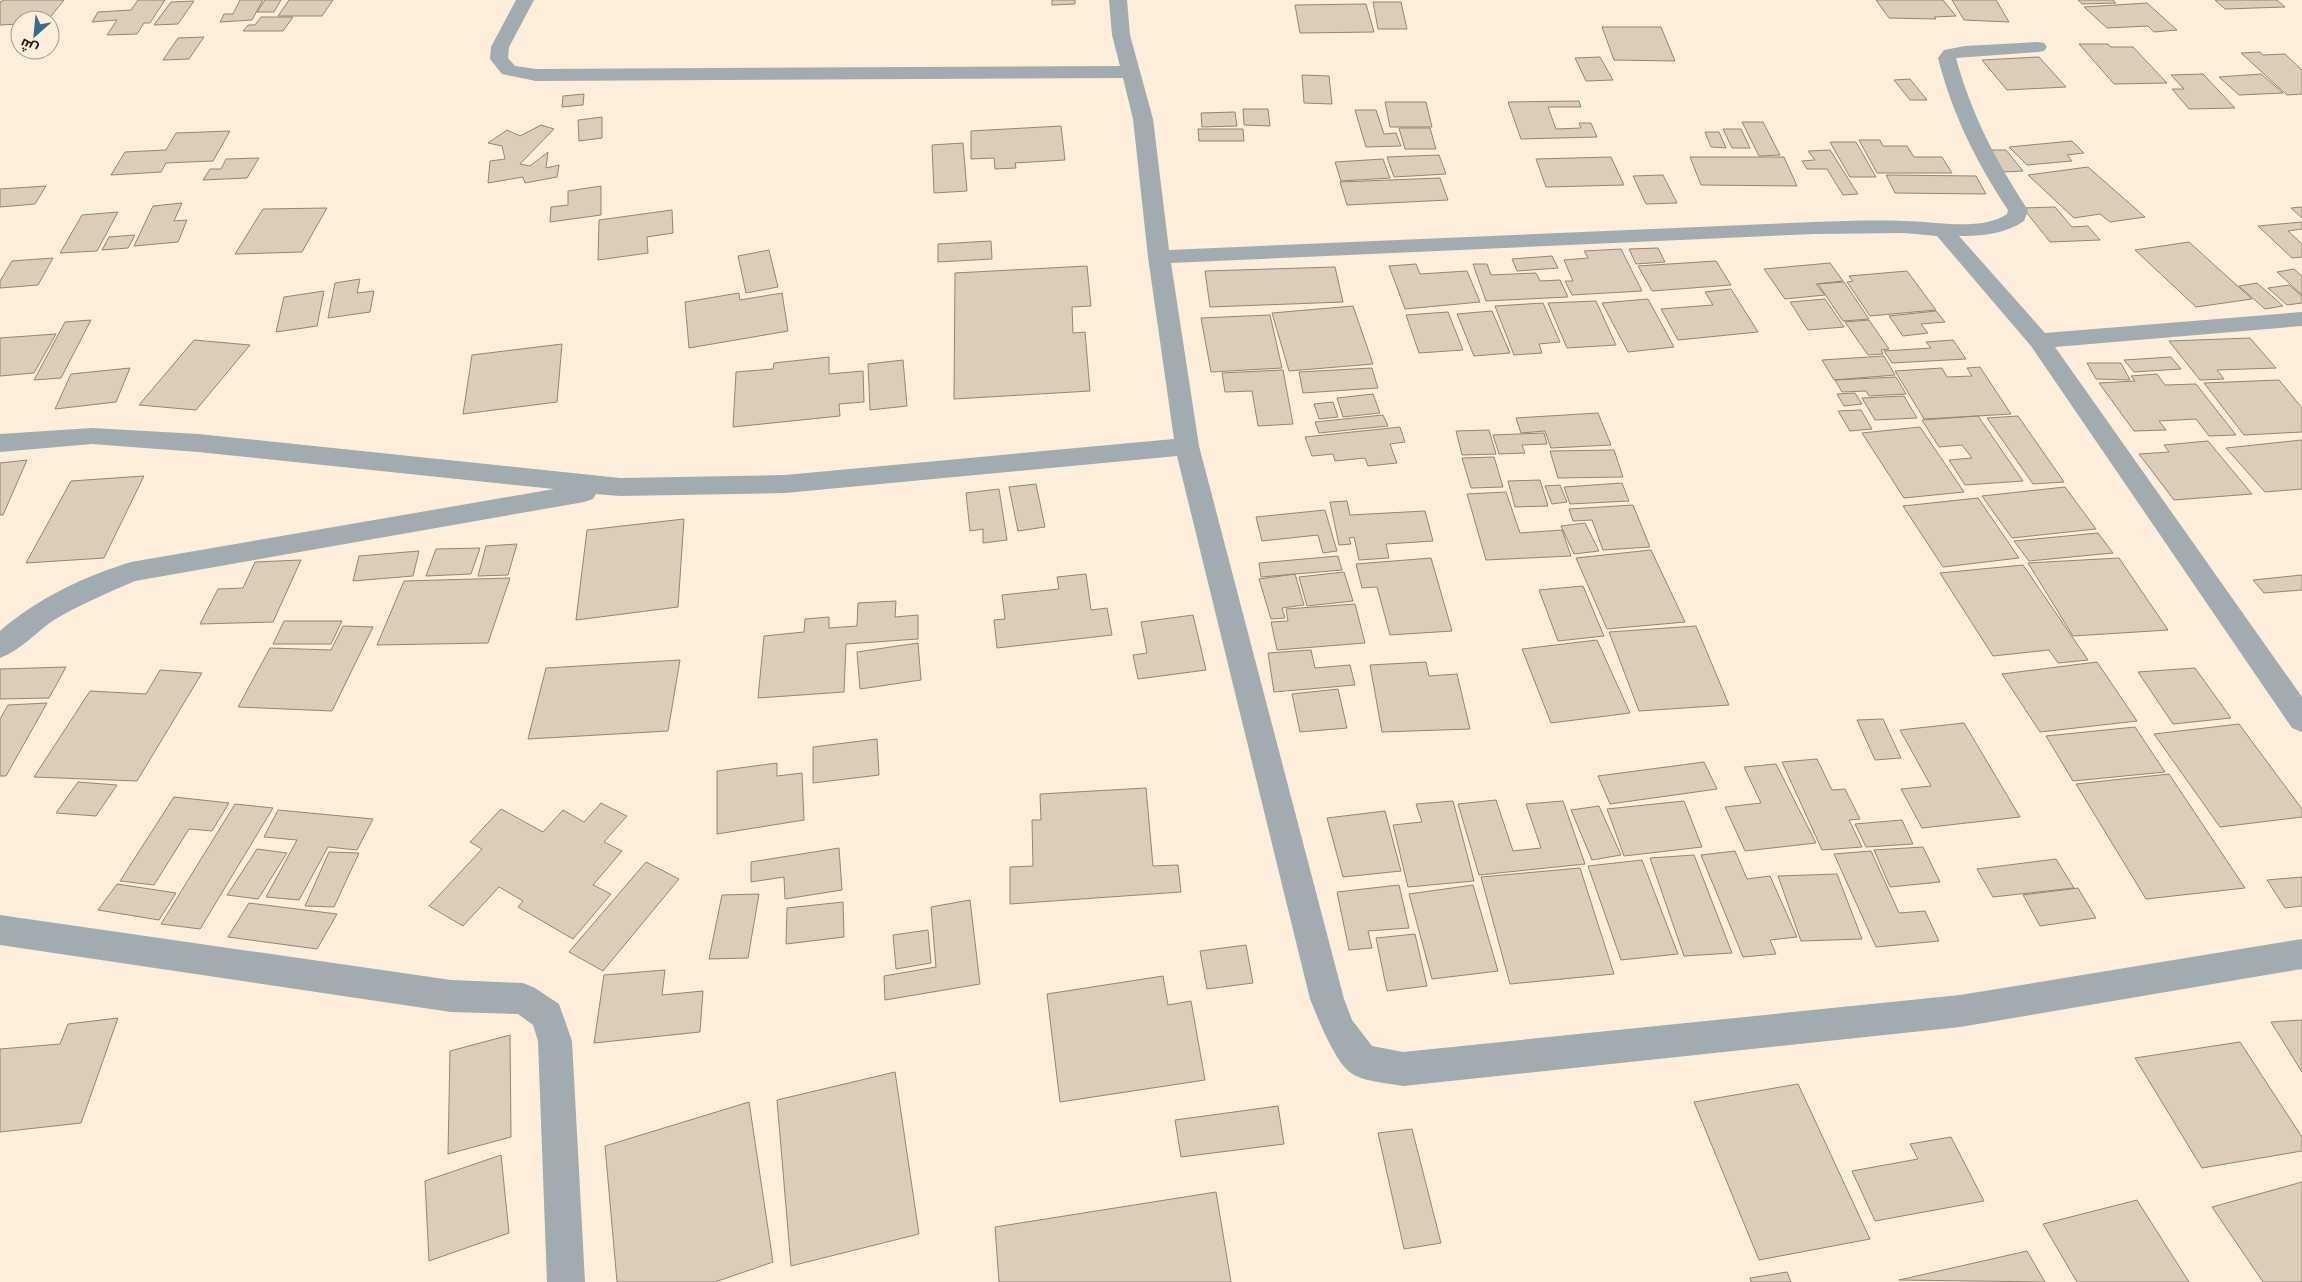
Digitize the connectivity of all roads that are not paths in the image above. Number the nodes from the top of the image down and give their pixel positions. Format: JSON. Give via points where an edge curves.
{"nodes":[{"id":1,"x":526,"y":0,"type":"edge"},
{"id":2,"x":1118,"y":0,"type":"edge"},
{"id":3,"x":2038,"y":47,"type":"dead end"},
{"id":4,"x":1129,"y":72,"type":"junction"},
{"id":5,"x":1943,"y":230,"type":"junction"},
{"id":6,"x":1159,"y":257,"type":"junction"},
{"id":7,"x":2302,"y":318,"type":"edge"},
{"id":8,"x":2039,"y":341,"type":"junction"},
{"id":9,"x":0,"y":443,"type":"edge"},
{"id":10,"x":1188,"y":446,"type":"junction"},
{"id":11,"x":620,"y":487,"type":"junction"},
{"id":12,"x":0,"y":646,"type":"edge"},
{"id":13,"x":2302,"y":720,"type":"edge"},
{"id":14,"x":0,"y":930,"type":"edge"},
{"id":15,"x":2302,"y":954,"type":"edge"},
{"id":16,"x":566,"y":1282,"type":"edge"}],
"edges":[{"from":1,"to":4,"type":"street","via":[[500,47],[499,59],[509,70],[536,75]]},
{"from":2,"to":4,"type":"street","via":[[1120,35]]},
{"from":3,"to":5,"type":"street","via":[[1965,51],[1950,54],[1947,58],[1958,94],[1983,152],[2018,210],[2017,217],[2011,222],[1974,229]]},
{"from":4,"to":6,"type":"street","via":[[1143,119]]},
{"from":5,"to":6,"type":"street","via":[[1814,228]]},
{"from":5,"to":8,"type":"street"},
{"from":6,"to":10,"type":"street"},
{"from":7,"to":8,"type":"street"},
{"from":8,"to":13,"type":"street"},
{"from":9,"to":11,"type":"street","via":[[92,436],[198,443]]},
{"from":10,"to":11,"type":"street","via":[[785,484]]},
{"from":10,"to":15,"type":"street","via":[[1327,999],[1340,1031],[1362,1061],[1403,1069],[1960,1011]]},
{"from":11,"to":12,"type":"street","via":[[131,572],[78,593],[19,628]]},
{"from":14,"to":16,"type":"street","via":[[451,996],[523,998],[547,1015],[555,1041]]}]}
